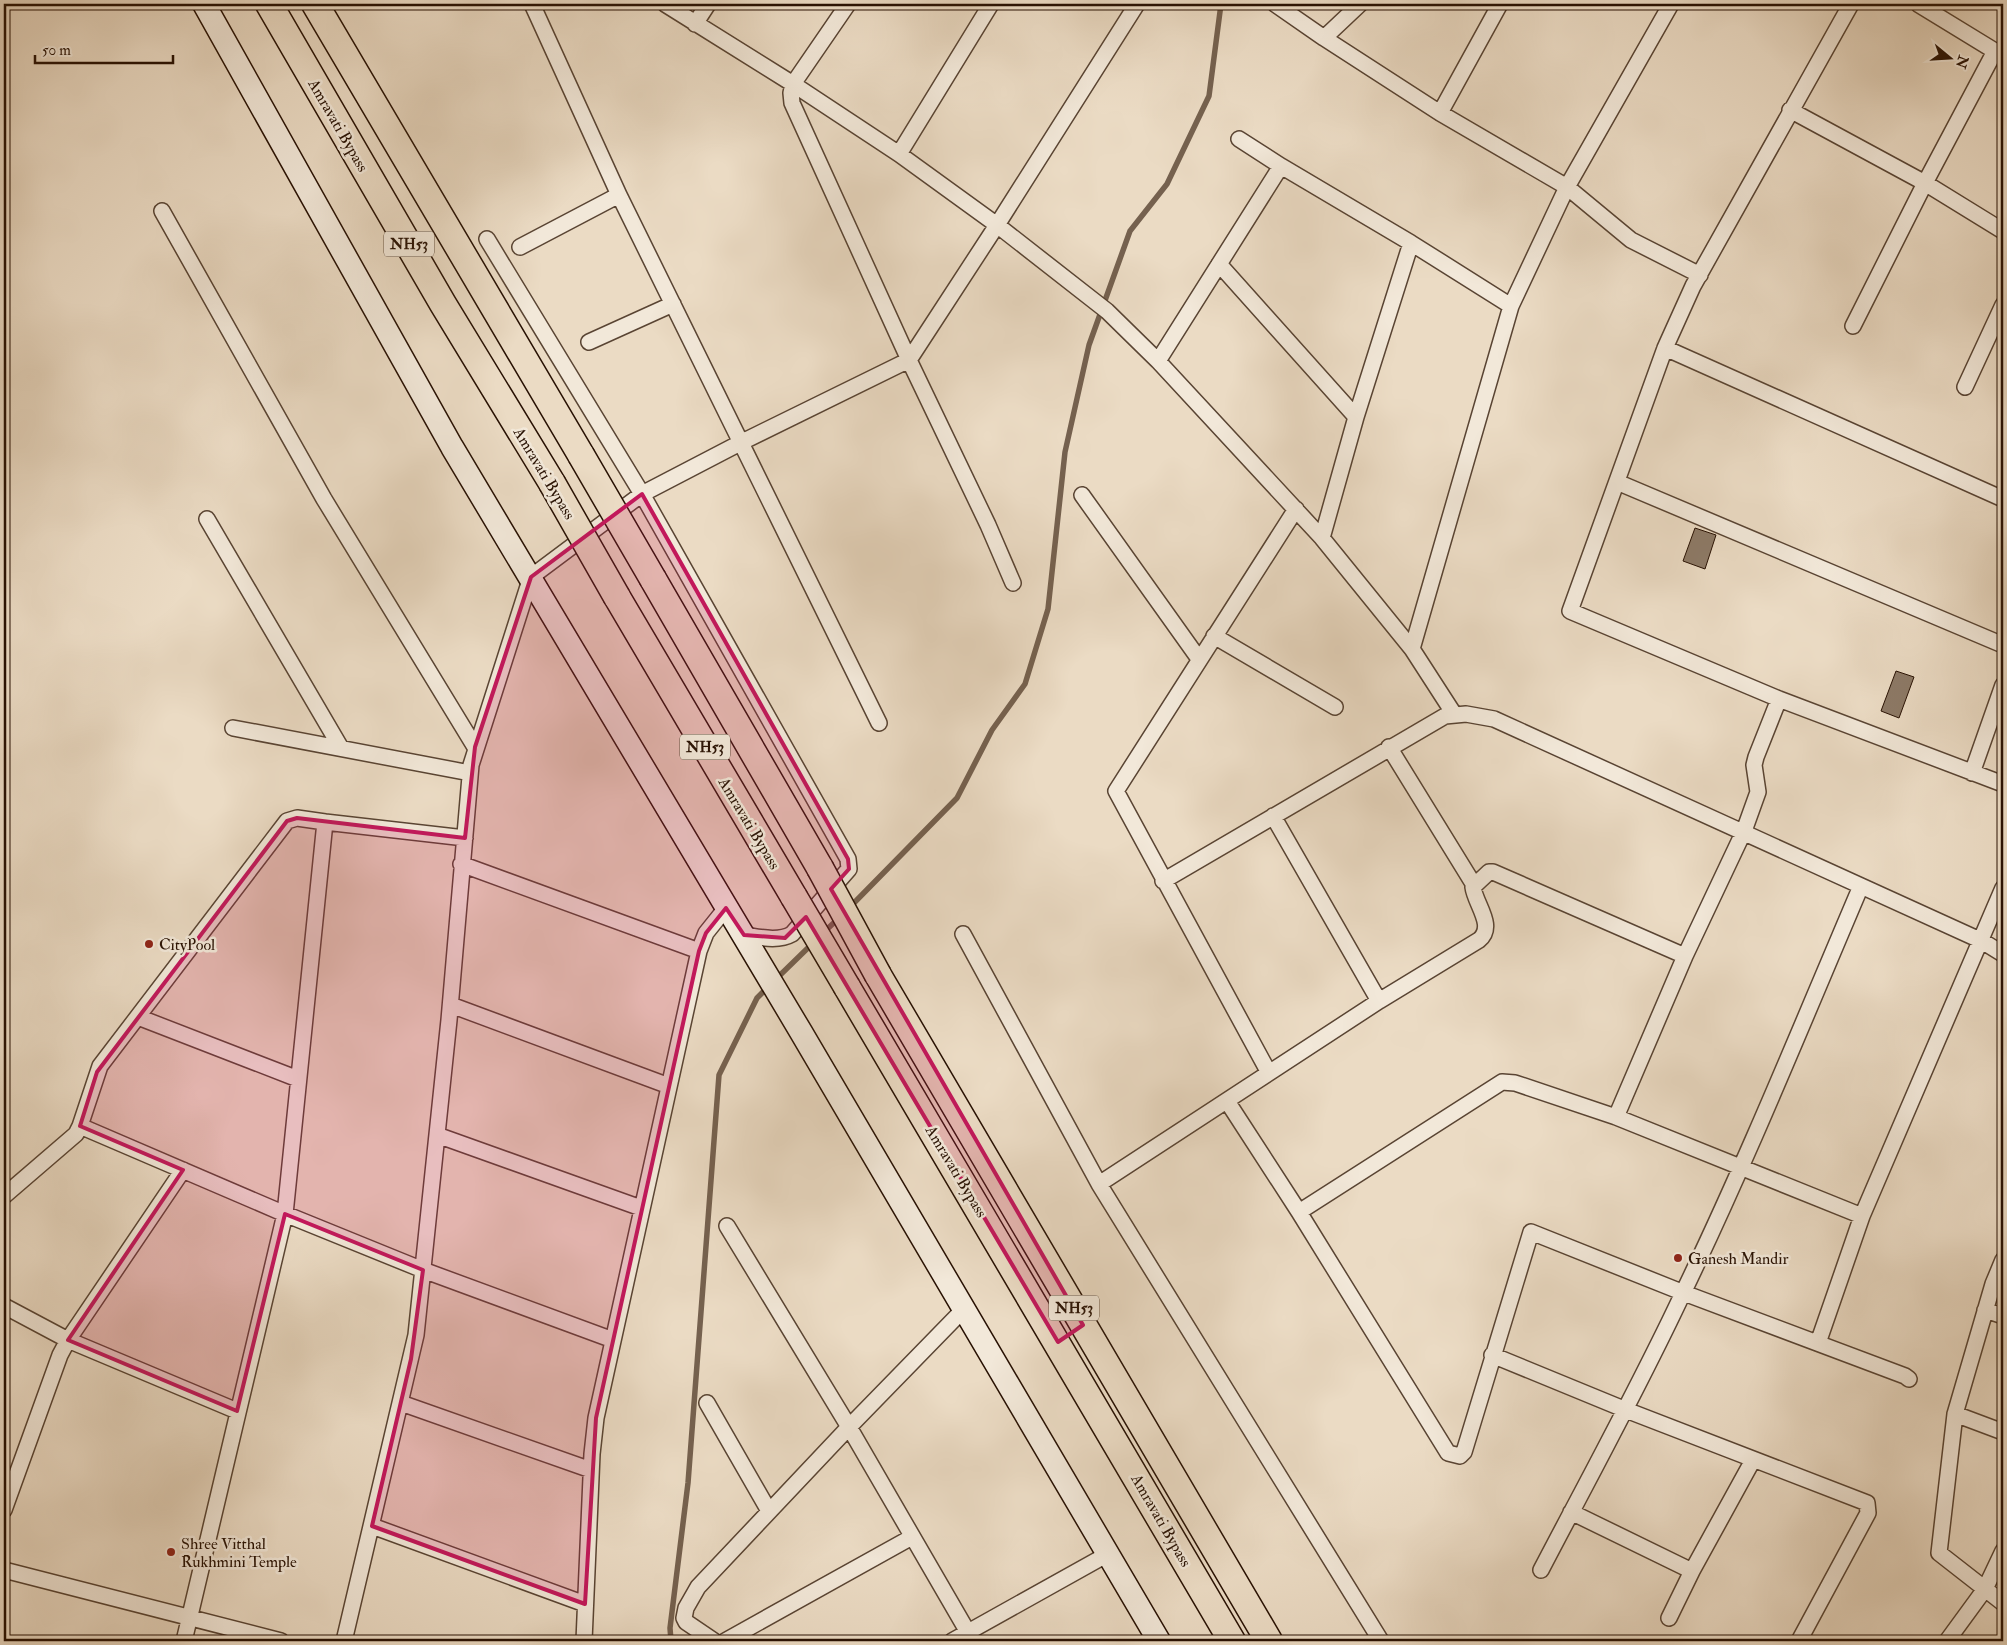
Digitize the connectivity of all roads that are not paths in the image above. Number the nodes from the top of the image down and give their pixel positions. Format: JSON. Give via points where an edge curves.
{"nodes":[{"id":1,"x":204,"y":4,"type":"edge"},
{"id":2,"x":269,"y":4,"type":"edge"},
{"id":3,"x":315,"y":4,"type":"edge"},
{"id":4,"x":532,"y":4,"type":"edge"},
{"id":5,"x":665,"y":4,"type":"edge"},
{"id":6,"x":708,"y":4,"type":"edge"},
{"id":7,"x":848,"y":4,"type":"edge"},
{"id":8,"x":991,"y":4,"type":"edge"},
{"id":9,"x":1137,"y":4,"type":"edge"},
{"id":10,"x":1275,"y":4,"type":"edge"},
{"id":11,"x":1360,"y":4,"type":"edge"},
{"id":12,"x":1500,"y":4,"type":"edge"},
{"id":13,"x":1671,"y":4,"type":"edge"},
{"id":14,"x":1851,"y":4,"type":"edge"},
{"id":15,"x":1918,"y":4,"type":"edge"},
{"id":16,"x":695,"y":24,"type":"junction"},
{"id":17,"x":1324,"y":38,"type":"junction"},
{"id":18,"x":1999,"y":53,"type":"edge"},
{"id":19,"x":793,"y":84,"type":"junction"},
{"id":20,"x":1790,"y":110,"type":"junction"},
{"id":21,"x":1440,"y":112,"type":"junction"},
{"id":22,"x":1239,"y":139,"type":"dead end"},
{"id":23,"x":899,"y":154,"type":"junction"},
{"id":24,"x":1281,"y":166,"type":"junction"},
{"id":25,"x":1925,"y":183,"type":"junction"},
{"id":26,"x":1567,"y":188,"type":"junction"},
{"id":27,"x":619,"y":195,"type":"junction"},
{"id":28,"x":162,"y":211,"type":"dead end"},
{"id":29,"x":998,"y":225,"type":"junction"},
{"id":30,"x":2003,"y":231,"type":"edge"},
{"id":31,"x":487,"y":239,"type":"dead end"},
{"id":32,"x":1411,"y":243,"type":"junction"},
{"id":33,"x":520,"y":247,"type":"dead end"},
{"id":34,"x":1219,"y":264,"type":"junction"},
{"id":35,"x":1700,"y":274,"type":"junction"},
{"id":36,"x":673,"y":304,"type":"junction"},
{"id":37,"x":2003,"y":305,"type":"edge"},
{"id":38,"x":1511,"y":306,"type":"junction"},
{"id":39,"x":1853,"y":326,"type":"dead end"},
{"id":40,"x":589,"y":342,"type":"dead end"},
{"id":41,"x":1665,"y":348,"type":"junction"},
{"id":42,"x":909,"y":360,"type":"junction"},
{"id":43,"x":1158,"y":361,"type":"junction"},
{"id":44,"x":1964,"y":387,"type":"dead end"},
{"id":45,"x":1356,"y":417,"type":"junction"},
{"id":46,"x":740,"y":443,"type":"junction"},
{"id":47,"x":1617,"y":482,"type":"junction"},
{"id":48,"x":642,"y":494,"type":"junction"},
{"id":49,"x":1082,"y":495,"type":"dead end"},
{"id":50,"x":2003,"y":499,"type":"edge"},
{"id":51,"x":1296,"y":510,"type":"junction"},
{"id":52,"x":206,"y":519,"type":"dead end"},
{"id":53,"x":1322,"y":538,"type":"junction"},
{"id":54,"x":531,"y":576,"type":"junction"},
{"id":55,"x":1013,"y":583,"type":"dead end"},
{"id":56,"x":1214,"y":636,"type":"junction"},
{"id":57,"x":2003,"y":645,"type":"edge"},
{"id":58,"x":1412,"y":648,"type":"junction"},
{"id":59,"x":1199,"y":659,"type":"junction"},
{"id":60,"x":2003,"y":685,"type":"edge"},
{"id":61,"x":1780,"y":699,"type":"junction"},
{"id":62,"x":1335,"y":707,"type":"dead end"},
{"id":63,"x":1454,"y":714,"type":"junction"},
{"id":64,"x":878,"y":723,"type":"dead end"},
{"id":65,"x":233,"y":728,"type":"dead end"},
{"id":66,"x":475,"y":747,"type":"junction"},
{"id":67,"x":1389,"y":747,"type":"junction"},
{"id":68,"x":341,"y":748,"type":"junction"},
{"id":69,"x":470,"y":773,"type":"junction"},
{"id":70,"x":1972,"y":773,"type":"junction"},
{"id":71,"x":2003,"y":784,"type":"edge"},
{"id":72,"x":1273,"y":816,"type":"junction"},
{"id":73,"x":325,"y":822,"type":"junction"},
{"id":74,"x":1744,"y":831,"type":"junction"},
{"id":75,"x":465,"y":838,"type":"junction"},
{"id":76,"x":461,"y":864,"type":"junction"},
{"id":77,"x":1163,"y":881,"type":"junction"},
{"id":78,"x":1474,"y":885,"type":"junction"},
{"id":79,"x":1861,"y":886,"type":"junction"},
{"id":80,"x":2003,"y":888,"type":"edge"},
{"id":81,"x":726,"y":908,"type":"junction"},
{"id":82,"x":963,"y":934,"type":"dead end"},
{"id":83,"x":744,"y":935,"type":"junction"},
{"id":84,"x":1982,"y":941,"type":"junction"},
{"id":85,"x":699,"y":951,"type":"junction"},
{"id":86,"x":2003,"y":954,"type":"edge"},
{"id":87,"x":1685,"y":956,"type":"junction"},
{"id":88,"x":1379,"y":1000,"type":"junction"},
{"id":89,"x":450,"y":1006,"type":"junction"},
{"id":90,"x":138,"y":1017,"type":"junction"},
{"id":91,"x":1268,"y":1073,"type":"junction"},
{"id":92,"x":298,"y":1079,"type":"junction"},
{"id":93,"x":669,"y":1086,"type":"junction"},
{"id":94,"x":1227,"y":1101,"type":"junction"},
{"id":95,"x":1616,"y":1117,"type":"junction"},
{"id":96,"x":80,"y":1126,"type":"junction"},
{"id":97,"x":437,"y":1135,"type":"junction"},
{"id":98,"x":1740,"y":1167,"type":"junction"},
{"id":99,"x":183,"y":1170,"type":"junction"},
{"id":100,"x":1099,"y":1184,"type":"junction"},
{"id":101,"x":4,"y":1196,"type":"edge"},
{"id":102,"x":641,"y":1208,"type":"junction"},
{"id":103,"x":1299,"y":1212,"type":"junction"},
{"id":104,"x":284,"y":1214,"type":"junction"},
{"id":105,"x":1862,"y":1216,"type":"junction"},
{"id":106,"x":727,"y":1226,"type":"dead end"},
{"id":107,"x":2003,"y":1260,"type":"edge"},
{"id":108,"x":423,"y":1270,"type":"junction"},
{"id":109,"x":1998,"y":1285,"type":"edge"},
{"id":110,"x":1684,"y":1293,"type":"junction"},
{"id":111,"x":4,"y":1306,"type":"edge"},
{"id":112,"x":964,"y":1309,"type":"junction"},
{"id":113,"x":1985,"y":1310,"type":"junction"},
{"id":114,"x":2003,"y":1316,"type":"edge"},
{"id":115,"x":1083,"y":1325,"type":"junction"},
{"id":116,"x":68,"y":1340,"type":"junction"},
{"id":117,"x":613,"y":1340,"type":"junction"},
{"id":118,"x":1058,"y":1342,"type":"junction"},
{"id":119,"x":1818,"y":1343,"type":"junction"},
{"id":120,"x":1492,"y":1354,"type":"junction"},
{"id":121,"x":1909,"y":1379,"type":"dead end"},
{"id":122,"x":401,"y":1403,"type":"junction"},
{"id":123,"x":707,"y":1403,"type":"dead end"},
{"id":124,"x":1626,"y":1410,"type":"junction"},
{"id":125,"x":237,"y":1412,"type":"junction"},
{"id":126,"x":1955,"y":1414,"type":"junction"},
{"id":127,"x":848,"y":1427,"type":"junction"},
{"id":128,"x":2003,"y":1432,"type":"edge"},
{"id":129,"x":1753,"y":1460,"type":"junction"},
{"id":130,"x":591,"y":1470,"type":"junction"},
{"id":131,"x":4,"y":1510,"type":"edge"},
{"id":132,"x":769,"y":1511,"type":"junction"},
{"id":133,"x":1571,"y":1512,"type":"junction"},
{"id":134,"x":372,"y":1526,"type":"junction"},
{"id":135,"x":912,"y":1537,"type":"junction"},
{"id":136,"x":2003,"y":1552,"type":"edge"},
{"id":137,"x":1108,"y":1554,"type":"junction"},
{"id":138,"x":4,"y":1570,"type":"edge"},
{"id":139,"x":1541,"y":1570,"type":"dead end"},
{"id":140,"x":1692,"y":1571,"type":"junction"},
{"id":141,"x":1985,"y":1589,"type":"junction"},
{"id":142,"x":2003,"y":1603,"type":"edge"},
{"id":143,"x":585,"y":1604,"type":"junction"},
{"id":144,"x":188,"y":1618,"type":"junction"},
{"id":145,"x":1669,"y":1618,"type":"dead end"},
{"id":146,"x":971,"y":1637,"type":"edge"},
{"id":147,"x":184,"y":1641,"type":"edge"},
{"id":148,"x":281,"y":1641,"type":"edge"},
{"id":149,"x":344,"y":1641,"type":"edge"},
{"id":150,"x":584,"y":1641,"type":"edge"},
{"id":151,"x":714,"y":1641,"type":"edge"},
{"id":152,"x":725,"y":1641,"type":"edge"},
{"id":153,"x":952,"y":1641,"type":"edge"},
{"id":154,"x":1159,"y":1641,"type":"edge"},
{"id":155,"x":1232,"y":1641,"type":"edge"},
{"id":156,"x":1269,"y":1641,"type":"edge"},
{"id":157,"x":1381,"y":1641,"type":"edge"},
{"id":158,"x":1799,"y":1641,"type":"edge"},
{"id":159,"x":1947,"y":1641,"type":"edge"}],
"edges":[{"from":1,"to":54,"type":"main road","via":[[452,446]]},
{"from":2,"to":118,"type":"highway","name":"Amravati Bypass","number":"NH53","bridge":true,"via":[[443,304],[552,483]]},
{"from":3,"to":115,"type":"highway","name":"Amravati Bypass","number":"NH53","bridge":true,"via":[[581,455],[820,868],[878,975]]},
{"from":4,"to":27,"type":"street"},
{"from":5,"to":16,"type":"street"},
{"from":6,"to":16,"type":"street"},
{"from":7,"to":19,"type":"street"},
{"from":8,"to":23,"type":"street"},
{"from":9,"to":29,"type":"street"},
{"from":10,"to":17,"type":"street"},
{"from":11,"to":17,"type":"street"},
{"from":12,"to":21,"type":"street"},
{"from":13,"to":26,"type":"street"},
{"from":14,"to":20,"type":"street"},
{"from":15,"to":18,"type":"street"},
{"from":16,"to":19,"type":"street"},
{"from":17,"to":21,"type":"street"},
{"from":18,"to":25,"type":"street"},
{"from":19,"to":23,"type":"street"},
{"from":19,"to":42,"type":"street","via":[[792,103]]},
{"from":20,"to":25,"type":"street"},
{"from":20,"to":35,"type":"street"},
{"from":21,"to":26,"type":"street"},
{"from":22,"to":24,"type":"street"},
{"from":23,"to":29,"type":"street"},
{"from":24,"to":32,"type":"street"},
{"from":24,"to":34,"type":"street"},
{"from":25,"to":30,"type":"street"},
{"from":25,"to":39,"type":"street"},
{"from":26,"to":35,"type":"street","via":[[1631,240]]},
{"from":26,"to":38,"type":"street"},
{"from":27,"to":33,"type":"street"},
{"from":27,"to":36,"type":"street"},
{"from":28,"to":66,"type":"street","via":[[324,499]]},
{"from":29,"to":42,"type":"street"},
{"from":29,"to":43,"type":"street","via":[[1080,289]]},
{"from":31,"to":48,"type":"street"},
{"from":32,"to":38,"type":"street"},
{"from":32,"to":45,"type":"street"},
{"from":34,"to":43,"type":"street"},
{"from":34,"to":45,"type":"street"},
{"from":35,"to":41,"type":"street"},
{"from":36,"to":40,"type":"street"},
{"from":36,"to":46,"type":"street"},
{"from":37,"to":44,"type":"street"},
{"from":38,"to":58,"type":"street"},
{"from":41,"to":47,"type":"street"},
{"from":41,"to":50,"type":"street"},
{"from":42,"to":46,"type":"street"},
{"from":42,"to":55,"type":"street"},
{"from":43,"to":51,"type":"street"},
{"from":45,"to":53,"type":"street"},
{"from":46,"to":48,"type":"street"},
{"from":46,"to":64,"type":"street"},
{"from":47,"to":57,"type":"street"},
{"from":47,"to":61,"type":"street","via":[[1570,611]]},
{"from":48,"to":54,"type":"street"},
{"from":48,"to":83,"type":"street","via":[[848,859],[849,869],[792,934],[778,939]]},
{"from":49,"to":59,"type":"street"},
{"from":51,"to":53,"type":"street"},
{"from":51,"to":56,"type":"street"},
{"from":52,"to":68,"type":"street"},
{"from":53,"to":58,"type":"street"},
{"from":54,"to":66,"type":"street"},
{"from":54,"to":81,"type":"main road"},
{"from":56,"to":59,"type":"street"},
{"from":56,"to":62,"type":"street"},
{"from":58,"to":63,"type":"street"},
{"from":59,"to":77,"type":"street","via":[[1116,791]]},
{"from":60,"to":70,"type":"street"},
{"from":61,"to":70,"type":"street"},
{"from":61,"to":74,"type":"street","via":[[1756,757],[1758,792]]},
{"from":63,"to":67,"type":"street"},
{"from":63,"to":74,"type":"street","via":[[1494,718]]},
{"from":65,"to":68,"type":"street"},
{"from":66,"to":69,"type":"street"},
{"from":67,"to":72,"type":"street"},
{"from":67,"to":78,"type":"street"},
{"from":68,"to":69,"type":"street"},
{"from":69,"to":75,"type":"street"},
{"from":70,"to":71,"type":"street"},
{"from":72,"to":77,"type":"street"},
{"from":72,"to":88,"type":"street"},
{"from":73,"to":75,"type":"street"},
{"from":73,"to":90,"type":"street","via":[[298,818],[287,821]]},
{"from":73,"to":92,"type":"street"},
{"from":74,"to":79,"type":"street"},
{"from":74,"to":87,"type":"street"},
{"from":75,"to":76,"type":"street"},
{"from":76,"to":85,"type":"street"},
{"from":76,"to":89,"type":"street"},
{"from":77,"to":91,"type":"street"},
{"from":78,"to":87,"type":"street","via":[[1488,872],[1493,872]]},
{"from":78,"to":88,"type":"street","via":[[1487,926],[1484,936]]},
{"from":79,"to":84,"type":"street"},
{"from":79,"to":98,"type":"street"},
{"from":80,"to":84,"type":"street"},
{"from":81,"to":83,"type":"main road"},
{"from":81,"to":85,"type":"street","via":[[706,932]]},
{"from":82,"to":100,"type":"street"},
{"from":83,"to":112,"type":"main road"},
{"from":84,"to":86,"type":"street"},
{"from":84,"to":105,"type":"street"},
{"from":85,"to":93,"type":"street"},
{"from":87,"to":95,"type":"street"},
{"from":88,"to":91,"type":"street"},
{"from":89,"to":93,"type":"street"},
{"from":89,"to":97,"type":"street"},
{"from":90,"to":92,"type":"street"},
{"from":90,"to":96,"type":"street","via":[[97,1072]]},
{"from":91,"to":94,"type":"street"},
{"from":92,"to":104,"type":"street"},
{"from":93,"to":102,"type":"street"},
{"from":94,"to":100,"type":"street"},
{"from":94,"to":103,"type":"street"},
{"from":95,"to":98,"type":"street"},
{"from":95,"to":103,"type":"street","via":[[1516,1083],[1502,1082]]},
{"from":96,"to":99,"type":"street"},
{"from":96,"to":101,"type":"street","via":[[69,1141]]},
{"from":97,"to":102,"type":"street"},
{"from":97,"to":108,"type":"street"},
{"from":98,"to":105,"type":"street"},
{"from":98,"to":110,"type":"street"},
{"from":99,"to":104,"type":"street"},
{"from":99,"to":116,"type":"street"},
{"from":100,"to":157,"type":"street"},
{"from":102,"to":117,"type":"street"},
{"from":103,"to":120,"type":"street","via":[[1451,1455],[1460,1456],[1464,1452]]},
{"from":104,"to":108,"type":"street"},
{"from":104,"to":125,"type":"street"},
{"from":105,"to":119,"type":"street"},
{"from":106,"to":127,"type":"street"},
{"from":107,"to":109,"type":"street"},
{"from":108,"to":117,"type":"street"},
{"from":108,"to":122,"type":"street","via":[[416,1334]]},
{"from":109,"to":113,"type":"street"},
{"from":110,"to":119,"type":"street"},
{"from":110,"to":120,"type":"street","via":[[1531,1232]]},
{"from":110,"to":124,"type":"street"},
{"from":111,"to":116,"type":"street"},
{"from":112,"to":127,"type":"street"},
{"from":112,"to":137,"type":"main road"},
{"from":113,"to":114,"type":"street"},
{"from":113,"to":126,"type":"street"},
{"from":115,"to":118,"type":"highway"},
{"from":115,"to":156,"type":"highway","name":"Amravati Bypass","number":"NH53"},
{"from":116,"to":125,"type":"street"},
{"from":116,"to":131,"type":"street","via":[[53,1372]]},
{"from":117,"to":130,"type":"street","via":[[596,1418]]},
{"from":118,"to":155,"type":"highway","name":"Amravati Bypass","number":"NH53"},
{"from":119,"to":121,"type":"street"},
{"from":120,"to":124,"type":"street"},
{"from":122,"to":130,"type":"street"},
{"from":122,"to":134,"type":"street"},
{"from":123,"to":132,"type":"street"},
{"from":124,"to":129,"type":"street"},
{"from":124,"to":133,"type":"street"},
{"from":125,"to":144,"type":"street"},
{"from":126,"to":128,"type":"street"},
{"from":126,"to":141,"type":"street","via":[[1939,1553]]},
{"from":127,"to":132,"type":"street"},
{"from":127,"to":135,"type":"street"},
{"from":129,"to":140,"type":"street"},
{"from":129,"to":158,"type":"street","via":[[1864,1501],[1868,1507],[1868,1513]]},
{"from":130,"to":143,"type":"street"},
{"from":132,"to":151,"type":"street","via":[[707,1577],[692,1596],[684,1614],[686,1622]]},
{"from":133,"to":139,"type":"street"},
{"from":133,"to":140,"type":"street"},
{"from":134,"to":143,"type":"street"},
{"from":134,"to":149,"type":"street"},
{"from":135,"to":146,"type":"street"},
{"from":135,"to":152,"type":"street"},
{"from":136,"to":141,"type":"street"},
{"from":137,"to":146,"type":"street"},
{"from":137,"to":154,"type":"main road"},
{"from":138,"to":144,"type":"street"},
{"from":140,"to":145,"type":"street"},
{"from":141,"to":142,"type":"street"},
{"from":141,"to":159,"type":"street"},
{"from":143,"to":150,"type":"street"},
{"from":144,"to":147,"type":"street"},
{"from":144,"to":148,"type":"street"},
{"from":146,"to":153,"type":"street"}]}
